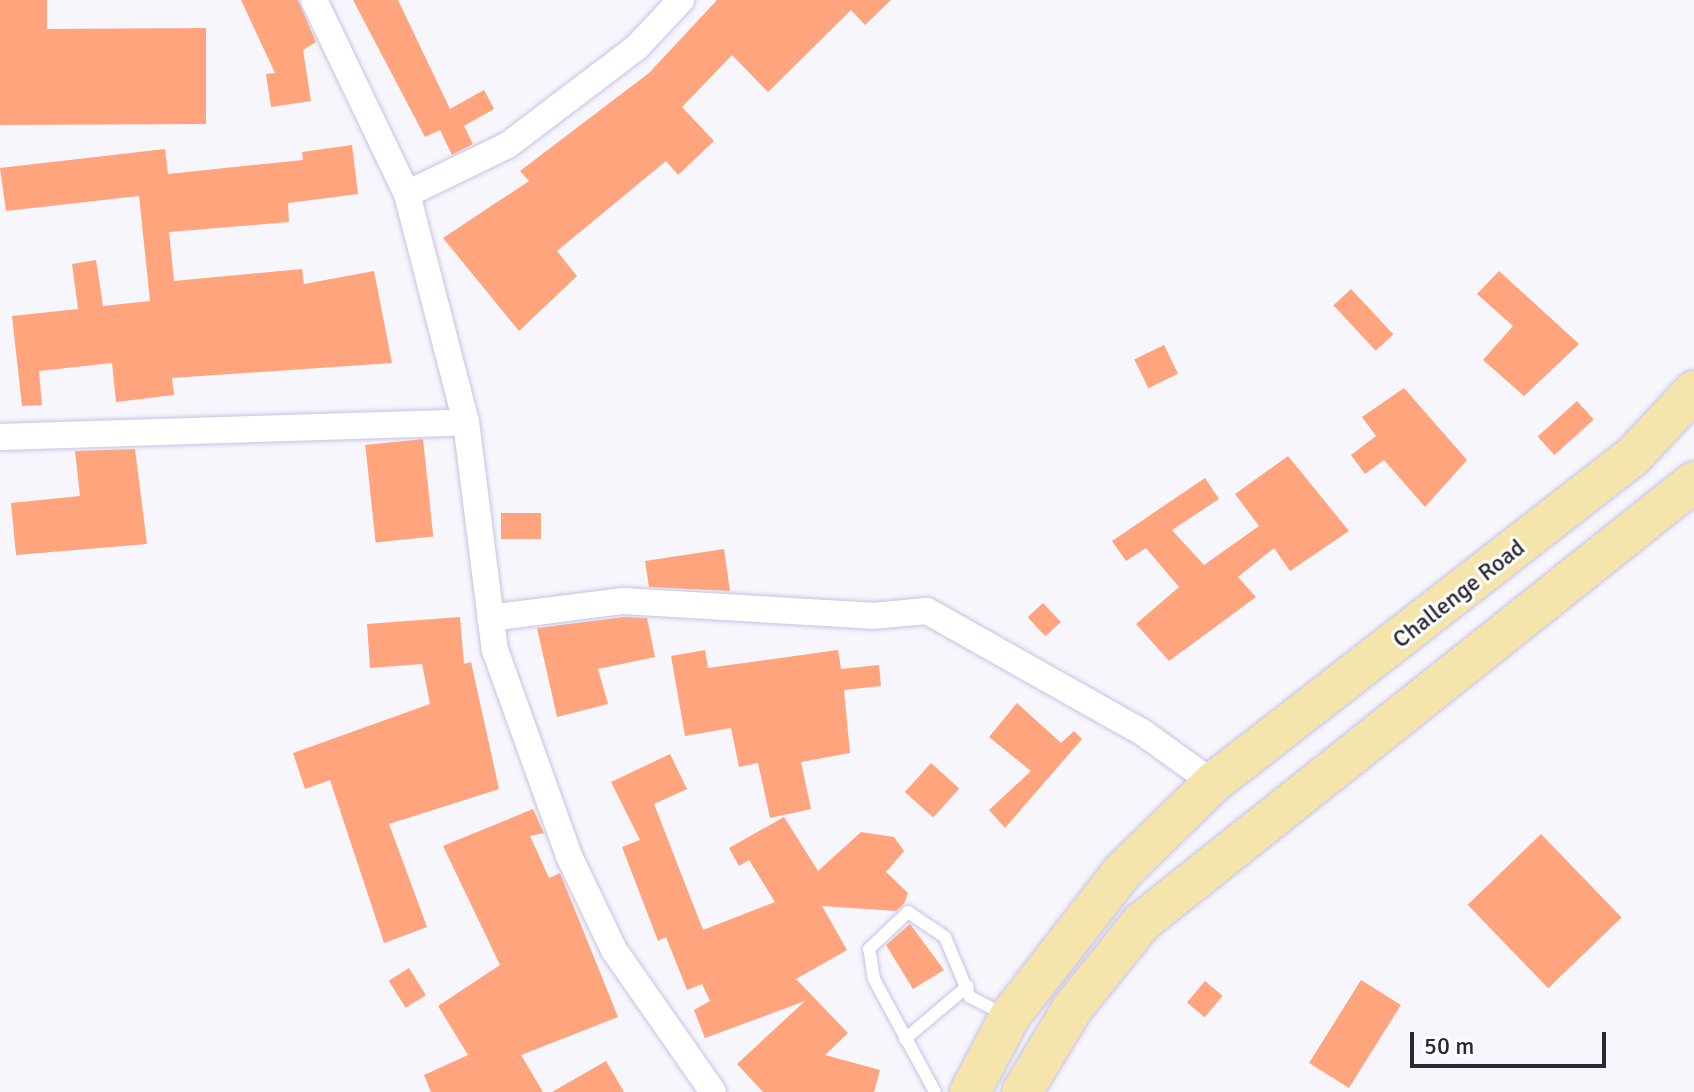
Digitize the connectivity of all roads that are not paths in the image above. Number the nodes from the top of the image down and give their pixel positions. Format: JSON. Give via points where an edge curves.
{"nodes":[{"id":1,"x":314,"y":0,"type":"edge"},
{"id":2,"x":681,"y":0,"type":"edge"},
{"id":3,"x":407,"y":194,"type":"junction"},
{"id":4,"x":1694,"y":391,"type":"edge"},
{"id":5,"x":466,"y":422,"type":"junction"},
{"id":6,"x":0,"y":437,"type":"edge"},
{"id":7,"x":1694,"y":482,"type":"edge"},
{"id":8,"x":490,"y":618,"type":"junction"},
{"id":9,"x":1213,"y":783,"type":"junction"},
{"id":10,"x":968,"y":986,"type":"junction"},
{"id":11,"x":1010,"y":1016,"type":"junction"},
{"id":12,"x":905,"y":1039,"type":"junction"},
{"id":13,"x":713,"y":1092,"type":"edge"},
{"id":14,"x":935,"y":1092,"type":"edge"},
{"id":15,"x":970,"y":1092,"type":"edge"},
{"id":16,"x":1022,"y":1092,"type":"edge"}],
"edges":[{"from":1,"to":3,"type":"street"},
{"from":2,"to":3,"type":"street","via":[[636,48],[508,145]]},
{"from":3,"to":5,"type":"street"},
{"from":4,"to":9,"type":"main road","name":"Challenge Road","via":[[1620,466]]},
{"from":5,"to":6,"type":"street"},
{"from":5,"to":8,"type":"street"},
{"from":7,"to":16,"type":"main road","via":[[1543,609],[1326,773],[1142,922],[1072,1009]]},
{"from":8,"to":9,"type":"street","via":[[623,601],[872,616],[927,611],[1142,732]]},
{"from":8,"to":13,"type":"street","via":[[569,856],[614,950]]},
{"from":9,"to":11,"type":"main road","name":"Challenge Road","via":[[1122,872]]},
{"from":10,"to":11,"type":"lane","via":[[970,997]]},
{"from":10,"to":12,"type":"lane"},
{"from":10,"to":12,"type":"lane","via":[[945,937],[908,912],[869,949],[874,979]]},
{"from":11,"to":15,"type":"main road","name":"Challenge Road"},
{"from":12,"to":14,"type":"lane"}]}
